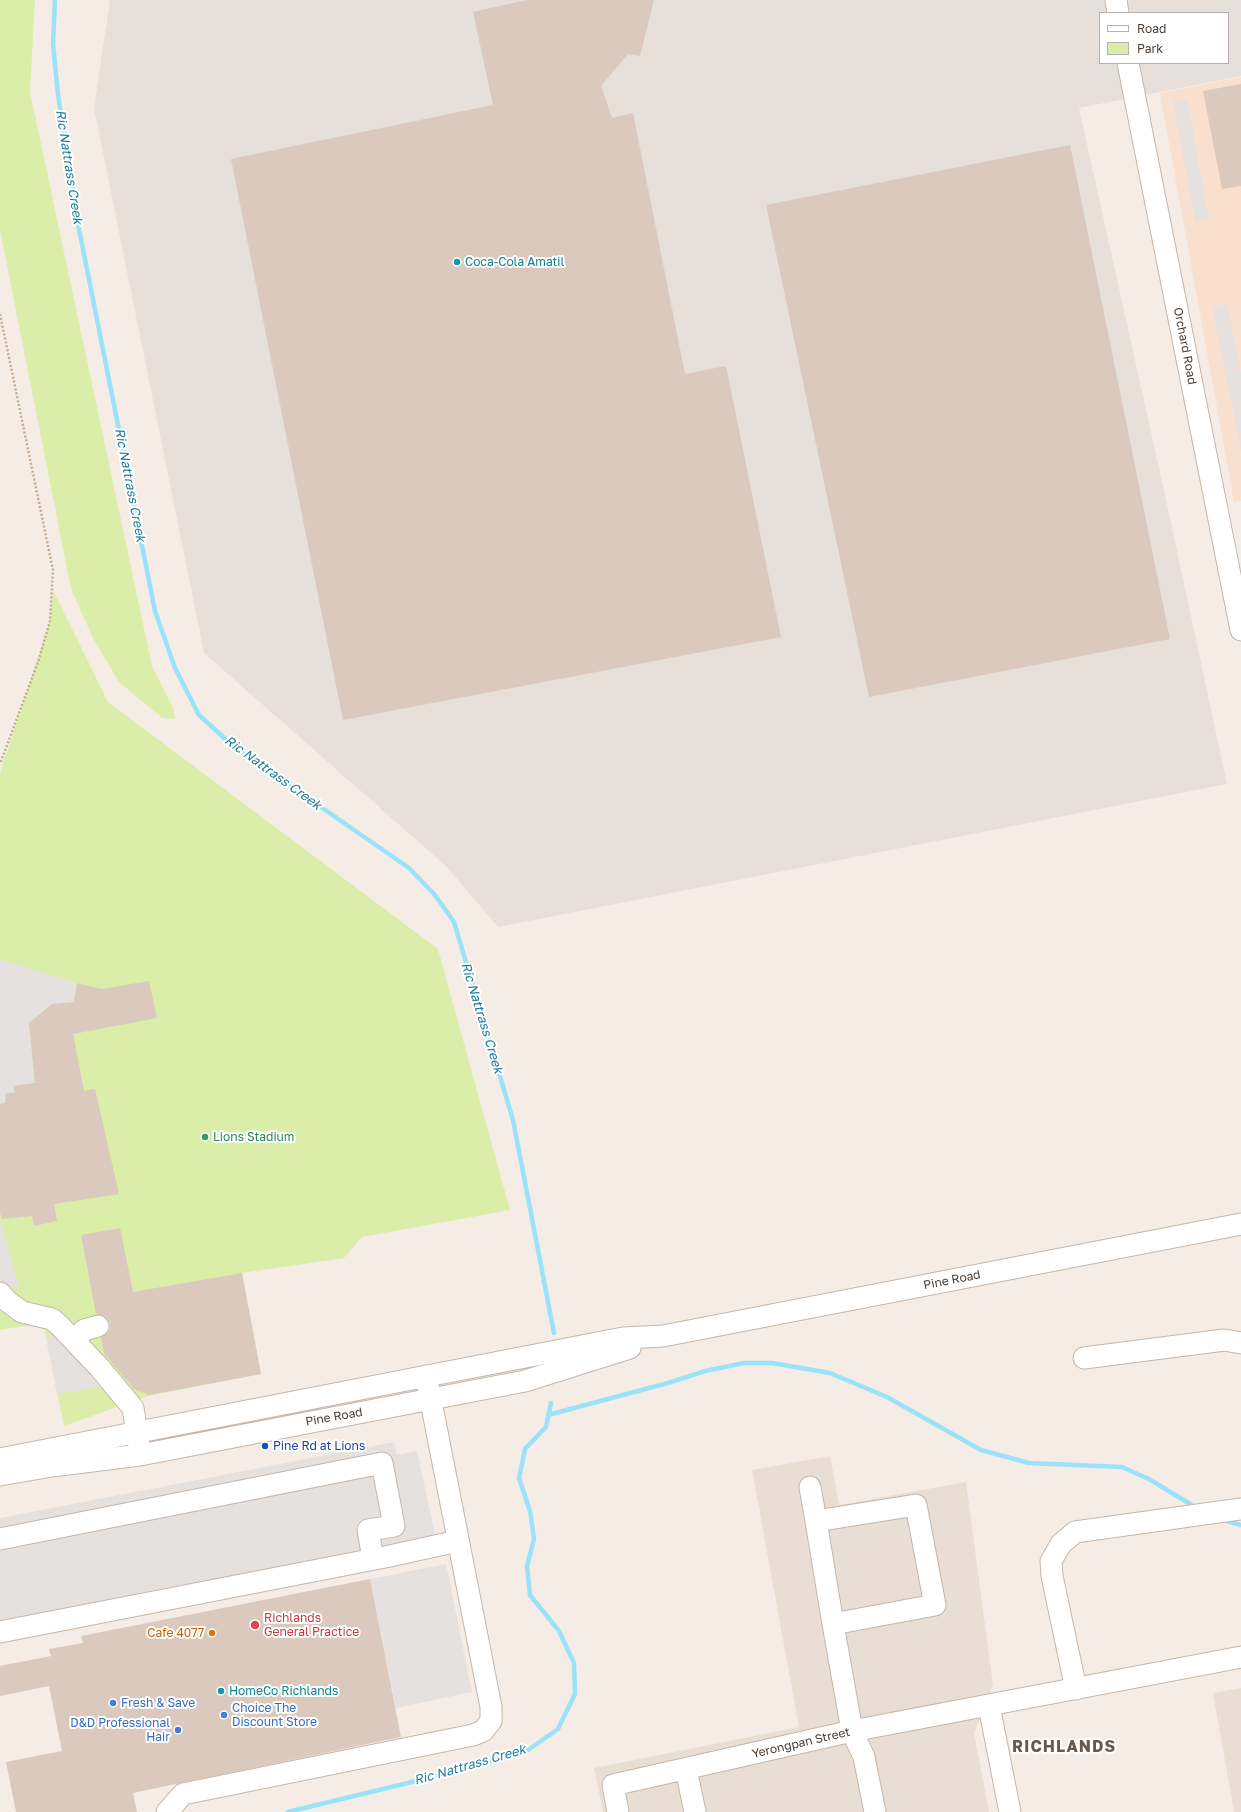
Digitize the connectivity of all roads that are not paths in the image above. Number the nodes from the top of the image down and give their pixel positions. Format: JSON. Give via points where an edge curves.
{"nodes":[{"id":1,"x":1116,"y":0,"type":"edge"},
{"id":2,"x":1118,"y":12,"type":"edge"},
{"id":3,"x":1128,"y":64,"type":"edge"},
{"id":4,"x":1241,"y":630,"type":"edge"},
{"id":5,"x":1241,"y":1224,"type":"edge"},
{"id":6,"x":0,"y":1293,"type":"edge"},
{"id":7,"x":98,"y":1326,"type":"dead end"},
{"id":8,"x":663,"y":1336,"type":"junction"},
{"id":9,"x":74,"y":1341,"type":"junction"},
{"id":10,"x":1241,"y":1343,"type":"edge"},
{"id":11,"x":1084,"y":1358,"type":"dead end"},
{"id":12,"x":426,"y":1376,"type":"junction"},
{"id":13,"x":431,"y":1400,"type":"junction"},
{"id":14,"x":136,"y":1433,"type":"junction"},
{"id":15,"x":140,"y":1454,"type":"junction"},
{"id":16,"x":0,"y":1459,"type":"edge"},
{"id":17,"x":0,"y":1475,"type":"edge"},
{"id":18,"x":810,"y":1487,"type":"dead end"},
{"id":19,"x":1241,"y":1509,"type":"edge"},
{"id":20,"x":816,"y":1521,"type":"junction"},
{"id":21,"x":0,"y":1539,"type":"edge"},
{"id":22,"x":458,"y":1541,"type":"junction"},
{"id":23,"x":373,"y":1559,"type":"junction"},
{"id":24,"x":833,"y":1624,"type":"junction"},
{"id":25,"x":0,"y":1632,"type":"edge"},
{"id":26,"x":1241,"y":1657,"type":"edge"},
{"id":27,"x":1076,"y":1689,"type":"junction"},
{"id":28,"x":989,"y":1706,"type":"junction"},
{"id":29,"x":852,"y":1732,"type":"junction"},
{"id":30,"x":686,"y":1769,"type":"junction"},
{"id":31,"x":167,"y":1812,"type":"edge"},
{"id":32,"x":618,"y":1812,"type":"edge"},
{"id":33,"x":695,"y":1812,"type":"edge"},
{"id":34,"x":874,"y":1812,"type":"edge"},
{"id":35,"x":1010,"y":1812,"type":"edge"}],
"edges":[{"from":1,"to":2,"type":"street"},
{"from":3,"to":4,"type":"street","name":"Orchard Road"},
{"from":5,"to":8,"type":"street","name":"Pine Road"},
{"from":6,"to":9,"type":"street","via":[[7,1302],[22,1312],[52,1319]]},
{"from":7,"to":9,"type":"street","via":[[84,1330]]},
{"from":8,"to":12,"type":"street","name":"Pine Road","via":[[623,1338]]},
{"from":8,"to":13,"type":"street","name":"Pine Road","via":[[526,1381]]},
{"from":9,"to":14,"type":"street","via":[[129,1401],[133,1408]]},
{"from":10,"to":11,"type":"street","via":[[1224,1340]]},
{"from":12,"to":13,"type":"street"},
{"from":12,"to":14,"type":"street","name":"Pine Road"},
{"from":13,"to":15,"type":"street","name":"Pine Road"},
{"from":13,"to":22,"type":"street"},
{"from":14,"to":15,"type":"street"},
{"from":14,"to":16,"type":"street","name":"Pine Road"},
{"from":15,"to":17,"type":"street","name":"Pine Road"},
{"from":18,"to":20,"type":"street"},
{"from":19,"to":27,"type":"street","via":[[1075,1532],[1061,1544],[1051,1561],[1052,1576]]},
{"from":20,"to":24,"type":"street"},
{"from":20,"to":24,"type":"street","via":[[916,1505],[935,1605]]},
{"from":21,"to":23,"type":"street","via":[[382,1464],[394,1526],[368,1530]]},
{"from":22,"to":23,"type":"street"},
{"from":22,"to":31,"type":"street","via":[[492,1707],[491,1721],[483,1731],[183,1794]]},
{"from":23,"to":25,"type":"street"},
{"from":24,"to":29,"type":"street"},
{"from":26,"to":27,"type":"street","name":"Yerongpan Street"},
{"from":27,"to":28,"type":"street","name":"Yerongpan Street"},
{"from":28,"to":29,"type":"street","name":"Yerongpan Street"},
{"from":28,"to":35,"type":"street"},
{"from":29,"to":30,"type":"street","name":"Yerongpan Street"},
{"from":29,"to":34,"type":"street","via":[[864,1756]]},
{"from":30,"to":32,"type":"street","name":"Yerongpan Street","via":[[613,1785]]},
{"from":30,"to":33,"type":"street"}]}
